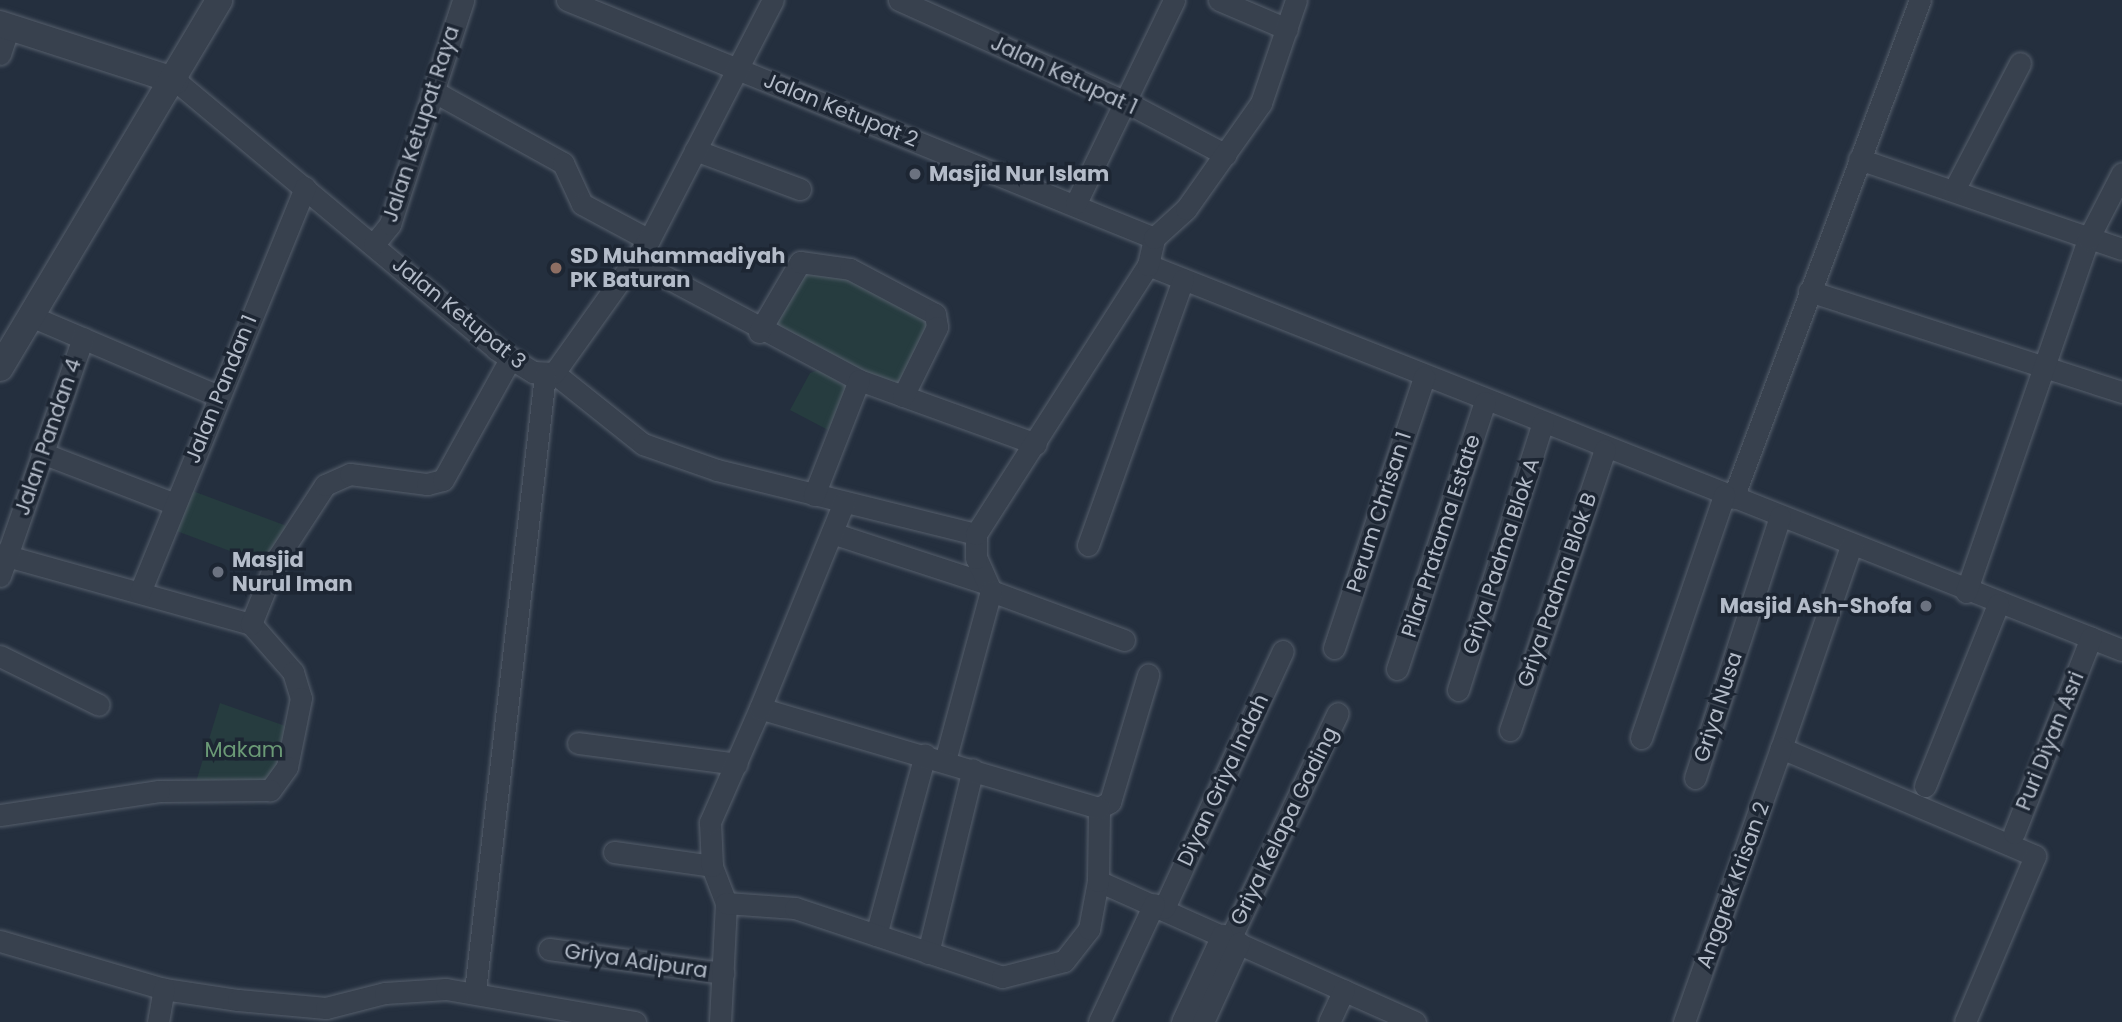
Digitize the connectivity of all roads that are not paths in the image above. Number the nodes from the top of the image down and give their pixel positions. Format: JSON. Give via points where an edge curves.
{"nodes":[{"id":1,"x":219,"y":0,"type":"edge"},
{"id":2,"x":463,"y":0,"type":"edge"},
{"id":3,"x":567,"y":0,"type":"edge"},
{"id":4,"x":773,"y":0,"type":"edge"},
{"id":5,"x":899,"y":0,"type":"edge"},
{"id":6,"x":1174,"y":0,"type":"edge"},
{"id":7,"x":1219,"y":0,"type":"edge"},
{"id":8,"x":1296,"y":0,"type":"edge"},
{"id":9,"x":1920,"y":0,"type":"edge"},
{"id":10,"x":4,"y":25,"type":"edge"},
{"id":11,"x":1287,"y":29,"type":"junction"},
{"id":12,"x":0,"y":54,"type":"edge"},
{"id":13,"x":2020,"y":63,"type":"dead end"},
{"id":14,"x":738,"y":70,"type":"junction"},
{"id":15,"x":176,"y":81,"type":"junction"},
{"id":16,"x":433,"y":92,"type":"junction"},
{"id":17,"x":1124,"y":101,"type":"junction"},
{"id":18,"x":695,"y":150,"type":"junction"},
{"id":19,"x":1226,"y":155,"type":"junction"},
{"id":20,"x":1859,"y":159,"type":"junction"},
{"id":21,"x":2122,"y":173,"type":"edge"},
{"id":22,"x":305,"y":187,"type":"junction"},
{"id":23,"x":800,"y":189,"type":"dead end"},
{"id":24,"x":1954,"y":190,"type":"junction"},
{"id":25,"x":1076,"y":203,"type":"junction"},
{"id":26,"x":1154,"y":237,"type":"junction"},
{"id":27,"x":2088,"y":239,"type":"junction"},
{"id":28,"x":649,"y":240,"type":"junction"},
{"id":29,"x":374,"y":244,"type":"junction"},
{"id":30,"x":2122,"y":249,"type":"edge"},
{"id":31,"x":635,"y":260,"type":"junction"},
{"id":32,"x":1147,"y":265,"type":"junction"},
{"id":33,"x":1183,"y":279,"type":"junction"},
{"id":34,"x":1809,"y":291,"type":"junction"},
{"id":35,"x":33,"y":317,"type":"junction"},
{"id":36,"x":760,"y":332,"type":"junction"},
{"id":37,"x":9,"y":338,"type":"edge"},
{"id":38,"x":83,"y":338,"type":"junction"},
{"id":39,"x":510,"y":359,"type":"junction"},
{"id":40,"x":2043,"y":363,"type":"junction"},
{"id":41,"x":0,"y":368,"type":"edge"},
{"id":42,"x":550,"y":374,"type":"junction"},
{"id":43,"x":1424,"y":377,"type":"junction"},
{"id":44,"x":859,"y":380,"type":"junction"},
{"id":45,"x":2122,"y":392,"type":"edge"},
{"id":46,"x":218,"y":396,"type":"junction"},
{"id":47,"x":903,"y":396,"type":"junction"},
{"id":48,"x":1485,"y":402,"type":"junction"},
{"id":49,"x":1543,"y":422,"type":"junction"},
{"id":50,"x":1036,"y":444,"type":"junction"},
{"id":51,"x":1605,"y":450,"type":"junction"},
{"id":52,"x":43,"y":453,"type":"junction"},
{"id":53,"x":814,"y":495,"type":"junction"},
{"id":54,"x":1729,"y":496,"type":"junction"},
{"id":55,"x":844,"y":502,"type":"junction"},
{"id":56,"x":174,"y":504,"type":"junction"},
{"id":57,"x":1780,"y":516,"type":"junction"},
{"id":58,"x":831,"y":533,"type":"junction"},
{"id":59,"x":976,"y":534,"type":"junction"},
{"id":60,"x":1088,"y":545,"type":"dead end"},
{"id":61,"x":1851,"y":546,"type":"junction"},
{"id":62,"x":2,"y":562,"type":"edge"},
{"id":63,"x":988,"y":587,"type":"junction"},
{"id":64,"x":140,"y":592,"type":"junction"},
{"id":65,"x":1966,"y":592,"type":"junction"},
{"id":66,"x":1996,"y":608,"type":"junction"},
{"id":67,"x":251,"y":624,"type":"junction"},
{"id":68,"x":1124,"y":640,"type":"dead end"},
{"id":69,"x":2089,"y":643,"type":"junction"},
{"id":70,"x":1334,"y":648,"type":"dead end"},
{"id":71,"x":2122,"y":650,"type":"edge"},
{"id":72,"x":1283,"y":651,"type":"dead end"},
{"id":73,"x":0,"y":656,"type":"edge"},
{"id":74,"x":1397,"y":669,"type":"dead end"},
{"id":75,"x":1148,"y":675,"type":"dead end"},
{"id":76,"x":1458,"y":690,"type":"dead end"},
{"id":77,"x":99,"y":705,"type":"dead end"},
{"id":78,"x":760,"y":708,"type":"junction"},
{"id":79,"x":1338,"y":713,"type":"dead end"},
{"id":80,"x":1510,"y":730,"type":"dead end"},
{"id":81,"x":1642,"y":738,"type":"dead end"},
{"id":82,"x":578,"y":744,"type":"dead end"},
{"id":83,"x":1781,"y":748,"type":"junction"},
{"id":84,"x":935,"y":758,"type":"junction"},
{"id":85,"x":737,"y":764,"type":"junction"},
{"id":86,"x":973,"y":769,"type":"junction"},
{"id":87,"x":1695,"y":778,"type":"dead end"},
{"id":88,"x":1926,"y":786,"type":"dead end"},
{"id":89,"x":1100,"y":808,"type":"junction"},
{"id":90,"x":0,"y":815,"type":"edge"},
{"id":91,"x":2014,"y":833,"type":"dead end"},
{"id":92,"x":614,"y":852,"type":"dead end"},
{"id":93,"x":712,"y":866,"type":"junction"},
{"id":94,"x":1098,"y":881,"type":"junction"},
{"id":95,"x":726,"y":903,"type":"junction"},
{"id":96,"x":1159,"y":906,"type":"junction"},
{"id":97,"x":876,"y":935,"type":"junction"},
{"id":98,"x":1230,"y":939,"type":"junction"},
{"id":99,"x":0,"y":941,"type":"edge"},
{"id":100,"x":550,"y":949,"type":"dead end"},
{"id":101,"x":928,"y":953,"type":"junction"},
{"id":102,"x":723,"y":972,"type":"junction"},
{"id":103,"x":164,"y":989,"type":"junction"},
{"id":104,"x":1344,"y":990,"type":"junction"},
{"id":105,"x":475,"y":991,"type":"junction"},
{"id":106,"x":325,"y":1015,"type":"edge"},
{"id":107,"x":533,"y":1015,"type":"edge"},
{"id":108,"x":158,"y":1022,"type":"edge"},
{"id":109,"x":635,"y":1022,"type":"edge"},
{"id":110,"x":720,"y":1022,"type":"edge"},
{"id":111,"x":1099,"y":1022,"type":"edge"},
{"id":112,"x":1182,"y":1022,"type":"edge"},
{"id":113,"x":1203,"y":1022,"type":"edge"},
{"id":114,"x":1329,"y":1022,"type":"edge"},
{"id":115,"x":1415,"y":1022,"type":"edge"},
{"id":116,"x":1684,"y":1022,"type":"edge"},
{"id":117,"x":1965,"y":1022,"type":"edge"}],
"edges":[{"from":1,"to":15,"type":"street"},
{"from":2,"to":16,"type":"street","name":"Jalan Ketupat Raya"},
{"from":3,"to":14,"type":"street","name":"Jalan Ketupat 2"},
{"from":4,"to":14,"type":"street"},
{"from":5,"to":17,"type":"street","name":"Jalan Ketupat 1"},
{"from":6,"to":17,"type":"street"},
{"from":7,"to":11,"type":"street"},
{"from":8,"to":11,"type":"street"},
{"from":9,"to":20,"type":"street"},
{"from":10,"to":12,"type":"street"},
{"from":10,"to":15,"type":"street"},
{"from":11,"to":19,"type":"street","via":[[1268,89]]},
{"from":13,"to":24,"type":"street"},
{"from":14,"to":18,"type":"street"},
{"from":14,"to":25,"type":"street","name":"Jalan Ketupat 2"},
{"from":15,"to":22,"type":"street","name":"Jalan Ketupat 3"},
{"from":15,"to":35,"type":"street"},
{"from":16,"to":28,"type":"street","via":[[563,163],[582,204]]},
{"from":16,"to":29,"type":"street","name":"Jalan Ketupat Raya","via":[[390,224]]},
{"from":17,"to":19,"type":"street","name":"Jalan Ketupat 1"},
{"from":17,"to":25,"type":"street"},
{"from":18,"to":23,"type":"street"},
{"from":18,"to":28,"type":"street"},
{"from":19,"to":26,"type":"street","via":[[1186,209]]},
{"from":20,"to":24,"type":"street"},
{"from":20,"to":34,"type":"street"},
{"from":21,"to":27,"type":"street"},
{"from":22,"to":29,"type":"street","name":"Jalan Ketupat 3"},
{"from":22,"to":46,"type":"street","name":"Jalan Pandan 1"},
{"from":24,"to":27,"type":"street"},
{"from":25,"to":26,"type":"street","name":"Jalan Ketupat 2"},
{"from":26,"to":32,"type":"street"},
{"from":27,"to":30,"type":"street"},
{"from":27,"to":40,"type":"street"},
{"from":28,"to":31,"type":"street"},
{"from":29,"to":39,"type":"street","name":"Jalan Ketupat 3"},
{"from":31,"to":36,"type":"street"},
{"from":31,"to":42,"type":"street"},
{"from":32,"to":33,"type":"street"},
{"from":32,"to":50,"type":"street"},
{"from":33,"to":43,"type":"street"},
{"from":33,"to":60,"type":"street"},
{"from":34,"to":40,"type":"street"},
{"from":34,"to":54,"type":"street"},
{"from":35,"to":37,"type":"street"},
{"from":35,"to":38,"type":"street"},
{"from":36,"to":44,"type":"street"},
{"from":36,"to":47,"type":"street","via":[[800,262],[850,269],[935,314],[937,327]]},
{"from":37,"to":41,"type":"street"},
{"from":38,"to":46,"type":"street"},
{"from":38,"to":52,"type":"street","name":"Jalan Pandan 4"},
{"from":39,"to":42,"type":"street","name":"Jalan Ketupat 3"},
{"from":39,"to":67,"type":"street","via":[[443,480],[427,484],[350,474],[325,485],[278,557]]},
{"from":40,"to":45,"type":"street"},
{"from":40,"to":65,"type":"street"},
{"from":42,"to":53,"type":"street","name":"Jalan Ketupat 3","via":[[643,444]]},
{"from":42,"to":105,"type":"street"},
{"from":43,"to":48,"type":"street"},
{"from":43,"to":70,"type":"street","name":"Perum Chrisan 1"},
{"from":44,"to":47,"type":"street"},
{"from":44,"to":53,"type":"street"},
{"from":46,"to":56,"type":"street","name":"Jalan Pandan 1"},
{"from":47,"to":50,"type":"street"},
{"from":48,"to":49,"type":"street"},
{"from":48,"to":74,"type":"street","name":"Pilar Pratama Estate"},
{"from":49,"to":51,"type":"street"},
{"from":49,"to":76,"type":"street","name":"Griya Padma Blok A"},
{"from":50,"to":59,"type":"street"},
{"from":51,"to":54,"type":"street"},
{"from":51,"to":80,"type":"street","name":"Griya Padma Blok B"},
{"from":52,"to":56,"type":"street"},
{"from":52,"to":62,"type":"street","name":"Jalan Pandan 4"},
{"from":53,"to":55,"type":"street","name":"Jalan Ketupat 3"},
{"from":54,"to":57,"type":"street"},
{"from":54,"to":81,"type":"street"},
{"from":55,"to":58,"type":"street"},
{"from":55,"to":59,"type":"street","name":"Jalan Ketupat 3"},
{"from":56,"to":64,"type":"street","name":"Jalan Pandan 1"},
{"from":57,"to":61,"type":"street"},
{"from":57,"to":87,"type":"street","name":"Griya Nusa"},
{"from":58,"to":63,"type":"street"},
{"from":58,"to":78,"type":"street"},
{"from":59,"to":63,"type":"street"},
{"from":61,"to":65,"type":"street"},
{"from":61,"to":83,"type":"street","name":"Anggrek Krisan 2"},
{"from":62,"to":64,"type":"street"},
{"from":63,"to":68,"type":"street"},
{"from":63,"to":84,"type":"street"},
{"from":64,"to":67,"type":"street"},
{"from":65,"to":66,"type":"street"},
{"from":66,"to":69,"type":"street"},
{"from":66,"to":88,"type":"street"},
{"from":67,"to":90,"type":"street","via":[[293,672],[301,698],[295,743],[270,790],[159,791]]},
{"from":69,"to":71,"type":"street"},
{"from":69,"to":91,"type":"street","name":"Puri Diyan Asri"},
{"from":72,"to":96,"type":"street","name":"Diyan Griya Indah"},
{"from":73,"to":77,"type":"street"},
{"from":75,"to":89,"type":"street","via":[[1110,802]]},
{"from":78,"to":84,"type":"street"},
{"from":78,"to":85,"type":"street"},
{"from":79,"to":98,"type":"street","name":"Griya Kelapa Gading"},
{"from":82,"to":85,"type":"street"},
{"from":83,"to":116,"type":"street","name":"Anggrek Krisan 2"},
{"from":83,"to":117,"type":"street","via":[[2035,856]]},
{"from":84,"to":86,"type":"street"},
{"from":84,"to":97,"type":"street"},
{"from":85,"to":93,"type":"street","via":[[710,822]]},
{"from":86,"to":89,"type":"street"},
{"from":86,"to":101,"type":"street"},
{"from":89,"to":94,"type":"street"},
{"from":92,"to":93,"type":"street"},
{"from":93,"to":95,"type":"street"},
{"from":94,"to":96,"type":"street"},
{"from":94,"to":101,"type":"street","via":[[1082,942],[1051,968],[1002,977]]},
{"from":95,"to":97,"type":"street","via":[[785,905]]},
{"from":95,"to":102,"type":"street"},
{"from":96,"to":98,"type":"street"},
{"from":96,"to":111,"type":"street","name":"Diyan Griya Indah"},
{"from":97,"to":101,"type":"street"},
{"from":98,"to":104,"type":"street"},
{"from":98,"to":112,"type":"street"},
{"from":98,"to":113,"type":"street"},
{"from":99,"to":103,"type":"street"},
{"from":100,"to":102,"type":"street","name":"Griya Adipura"},
{"from":102,"to":110,"type":"street"},
{"from":103,"to":106,"type":"street"},
{"from":103,"to":108,"type":"street"},
{"from":104,"to":114,"type":"street"},
{"from":104,"to":115,"type":"street"},
{"from":105,"to":106,"type":"street","via":[[416,989]]},
{"from":105,"to":107,"type":"street"},
{"from":107,"to":109,"type":"street"}]}
